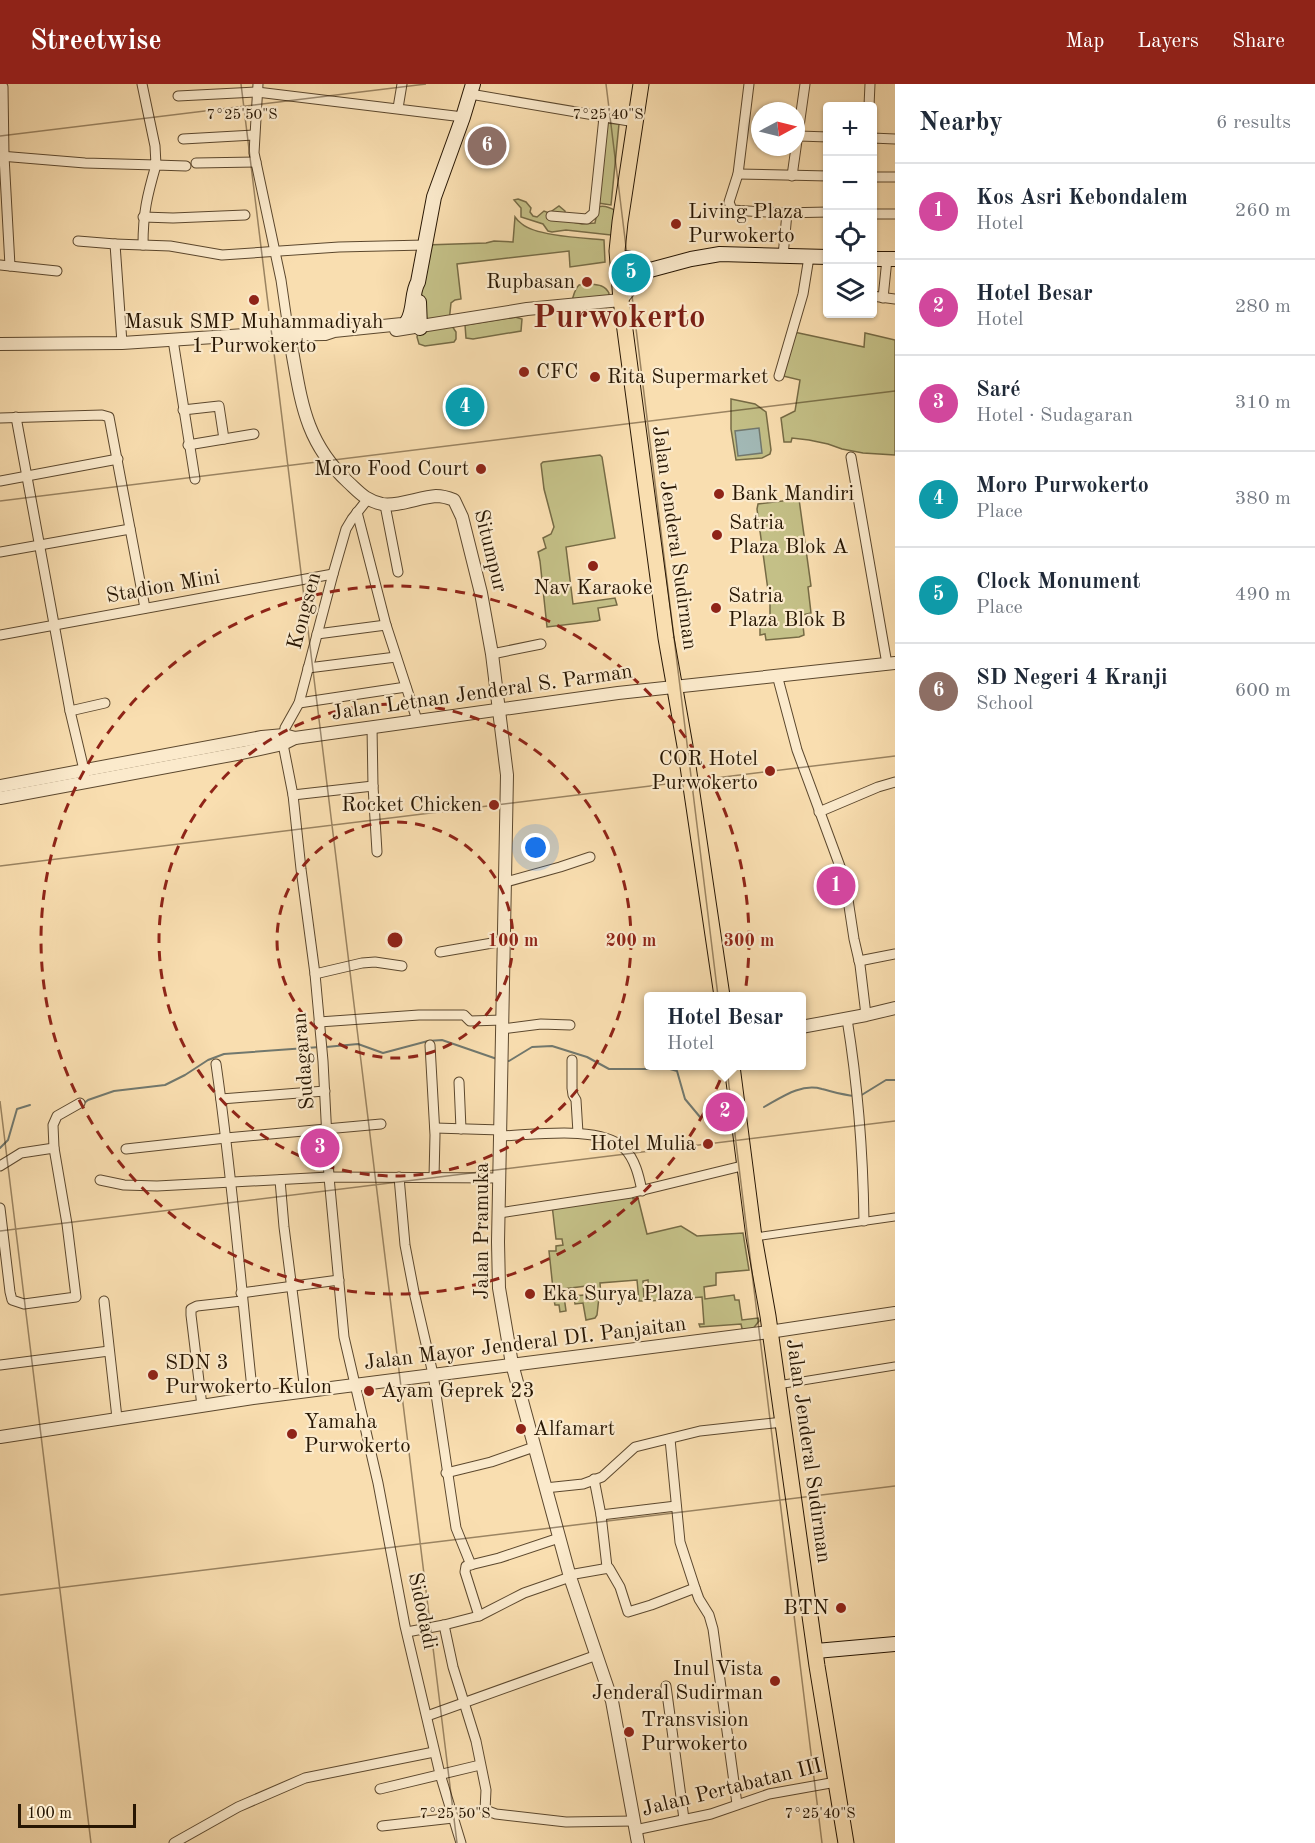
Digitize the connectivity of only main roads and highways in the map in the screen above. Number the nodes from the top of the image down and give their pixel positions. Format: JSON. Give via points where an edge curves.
{"nodes":[{"id":1,"x":641,"y":84,"type":"edge"},
{"id":2,"x":471,"y":89,"type":"edge"},
{"id":3,"x":823,"y":257,"type":"edge"},
{"id":4,"x":618,"y":269,"type":"junction"},
{"id":5,"x":413,"y":325,"type":"road end"},
{"id":6,"x":721,"y":992,"type":"edge"},
{"id":7,"x":733,"y":1070,"type":"edge"},
{"id":8,"x":895,"y":1644,"type":"edge"},
{"id":9,"x":816,"y":1651,"type":"junction"},
{"id":10,"x":846,"y":1843,"type":"edge"}],
"edges":[{"from":1,"to":4,"type":"main road","name":"Jalan Jenderal Sudirman","via":[[620,222]]},
{"from":2,"to":5,"type":"main road","via":[[434,197]]},
{"from":3,"to":4,"type":"main road","via":[[720,254],[650,270],[624,258]]},
{"from":4,"to":6,"type":"main road","name":"Jalan Jenderal Sudirman","via":[[651,528]]},
{"from":7,"to":9,"type":"main road","name":"Jalan Jenderal Sudirman"},
{"from":8,"to":9,"type":"main road"},
{"from":9,"to":10,"type":"main road","name":"Jalan Jenderal Sudirman"}]}
